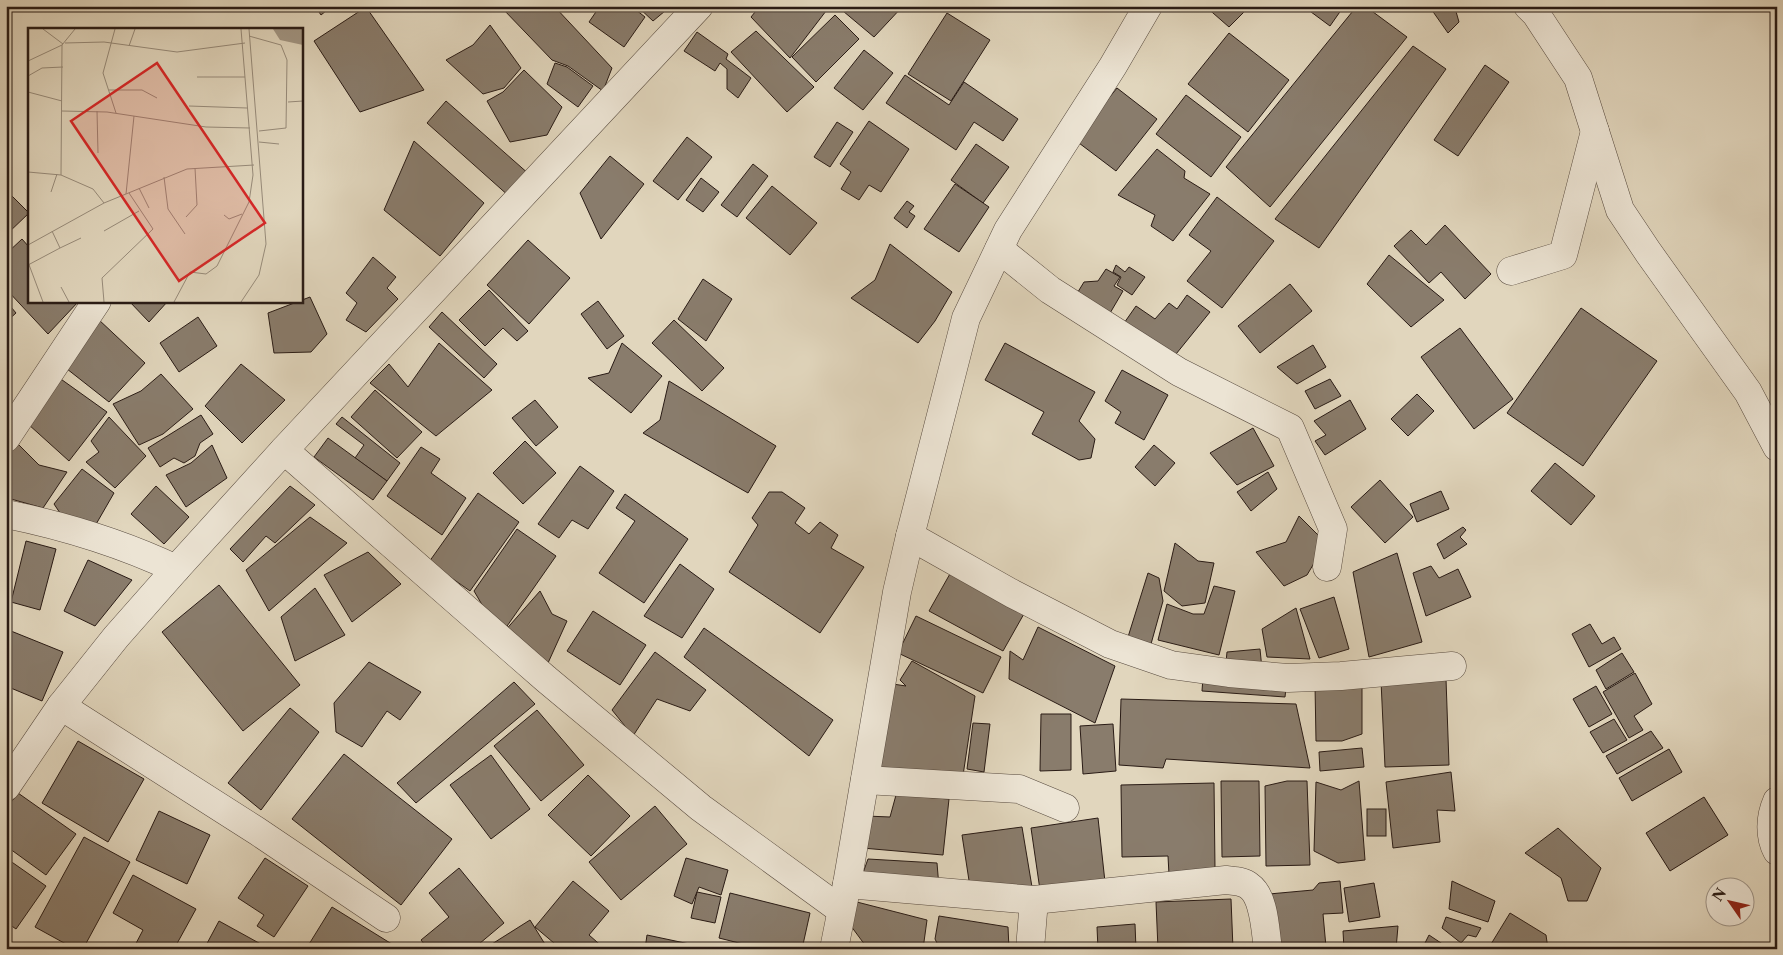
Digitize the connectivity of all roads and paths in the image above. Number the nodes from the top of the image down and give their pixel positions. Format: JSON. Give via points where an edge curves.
{"nodes":[{"id":1,"x":699,"y":6,"type":"edge"},
{"id":2,"x":1148,"y":6,"type":"edge"},
{"id":3,"x":1528,"y":6,"type":"edge"},
{"id":4,"x":1595,"y":131,"type":"junction"},
{"id":5,"x":999,"y":249,"type":"junction"},
{"id":6,"x":1511,"y":271,"type":"dead end"},
{"id":7,"x":96,"y":302,"type":"edge"},
{"id":8,"x":6,"y":438,"type":"edge"},
{"id":9,"x":1777,"y":447,"type":"edge"},
{"id":10,"x":284,"y":450,"type":"junction"},
{"id":11,"x":6,"y":514,"type":"edge"},
{"id":12,"x":910,"y":536,"type":"junction"},
{"id":13,"x":1327,"y":567,"type":"dead end"},
{"id":14,"x":176,"y":569,"type":"junction"},
{"id":15,"x":1452,"y":666,"type":"dead end"},
{"id":16,"x":61,"y":706,"type":"junction"},
{"id":17,"x":865,"y":780,"type":"junction"},
{"id":18,"x":6,"y":787,"type":"edge"},
{"id":19,"x":1777,"y":802,"type":"edge"},
{"id":20,"x":1066,"y":808,"type":"dead end"},
{"id":21,"x":1777,"y":851,"type":"edge"},
{"id":22,"x":847,"y":884,"type":"junction"},
{"id":23,"x":1034,"y":900,"type":"junction"},
{"id":24,"x":841,"y":910,"type":"junction"},
{"id":25,"x":386,"y":918,"type":"dead end"},
{"id":26,"x":834,"y":949,"type":"edge"},
{"id":27,"x":1030,"y":949,"type":"edge"},
{"id":28,"x":1268,"y":949,"type":"edge"}],
"edges":[{"from":1,"to":10,"type":"street"},
{"from":2,"to":5,"type":"street"},
{"from":3,"to":4,"type":"street","via":[[1578,78]]},
{"from":4,"to":6,"type":"street","via":[[1564,255]]},
{"from":4,"to":9,"type":"street","via":[[1620,210],[1748,392]]},
{"from":5,"to":12,"type":"street","via":[[966,318]]},
{"from":5,"to":13,"type":"street","via":[[1050,290],[1179,372],[1290,428],[1333,529]]},
{"from":7,"to":8,"type":"street"},
{"from":10,"to":14,"type":"street"},
{"from":10,"to":24,"type":"street","via":[[546,679],[701,808]]},
{"from":11,"to":14,"type":"street","via":[[92,535]]},
{"from":12,"to":15,"type":"street","via":[[1012,594],[1110,644],[1171,665],[1229,674],[1288,678]]},
{"from":12,"to":17,"type":"street"},
{"from":14,"to":16,"type":"street"},
{"from":16,"to":18,"type":"street"},
{"from":16,"to":25,"type":"street"},
{"from":17,"to":20,"type":"street","via":[[1019,789]]},
{"from":17,"to":22,"type":"street"},
{"from":19,"to":21,"type":"street","via":[[1770,824]]},
{"from":22,"to":23,"type":"street"},
{"from":22,"to":24,"type":"street"},
{"from":23,"to":27,"type":"street"},
{"from":23,"to":28,"type":"street","via":[[1238,881],[1249,885],[1259,896]]},
{"from":24,"to":26,"type":"street"}]}
